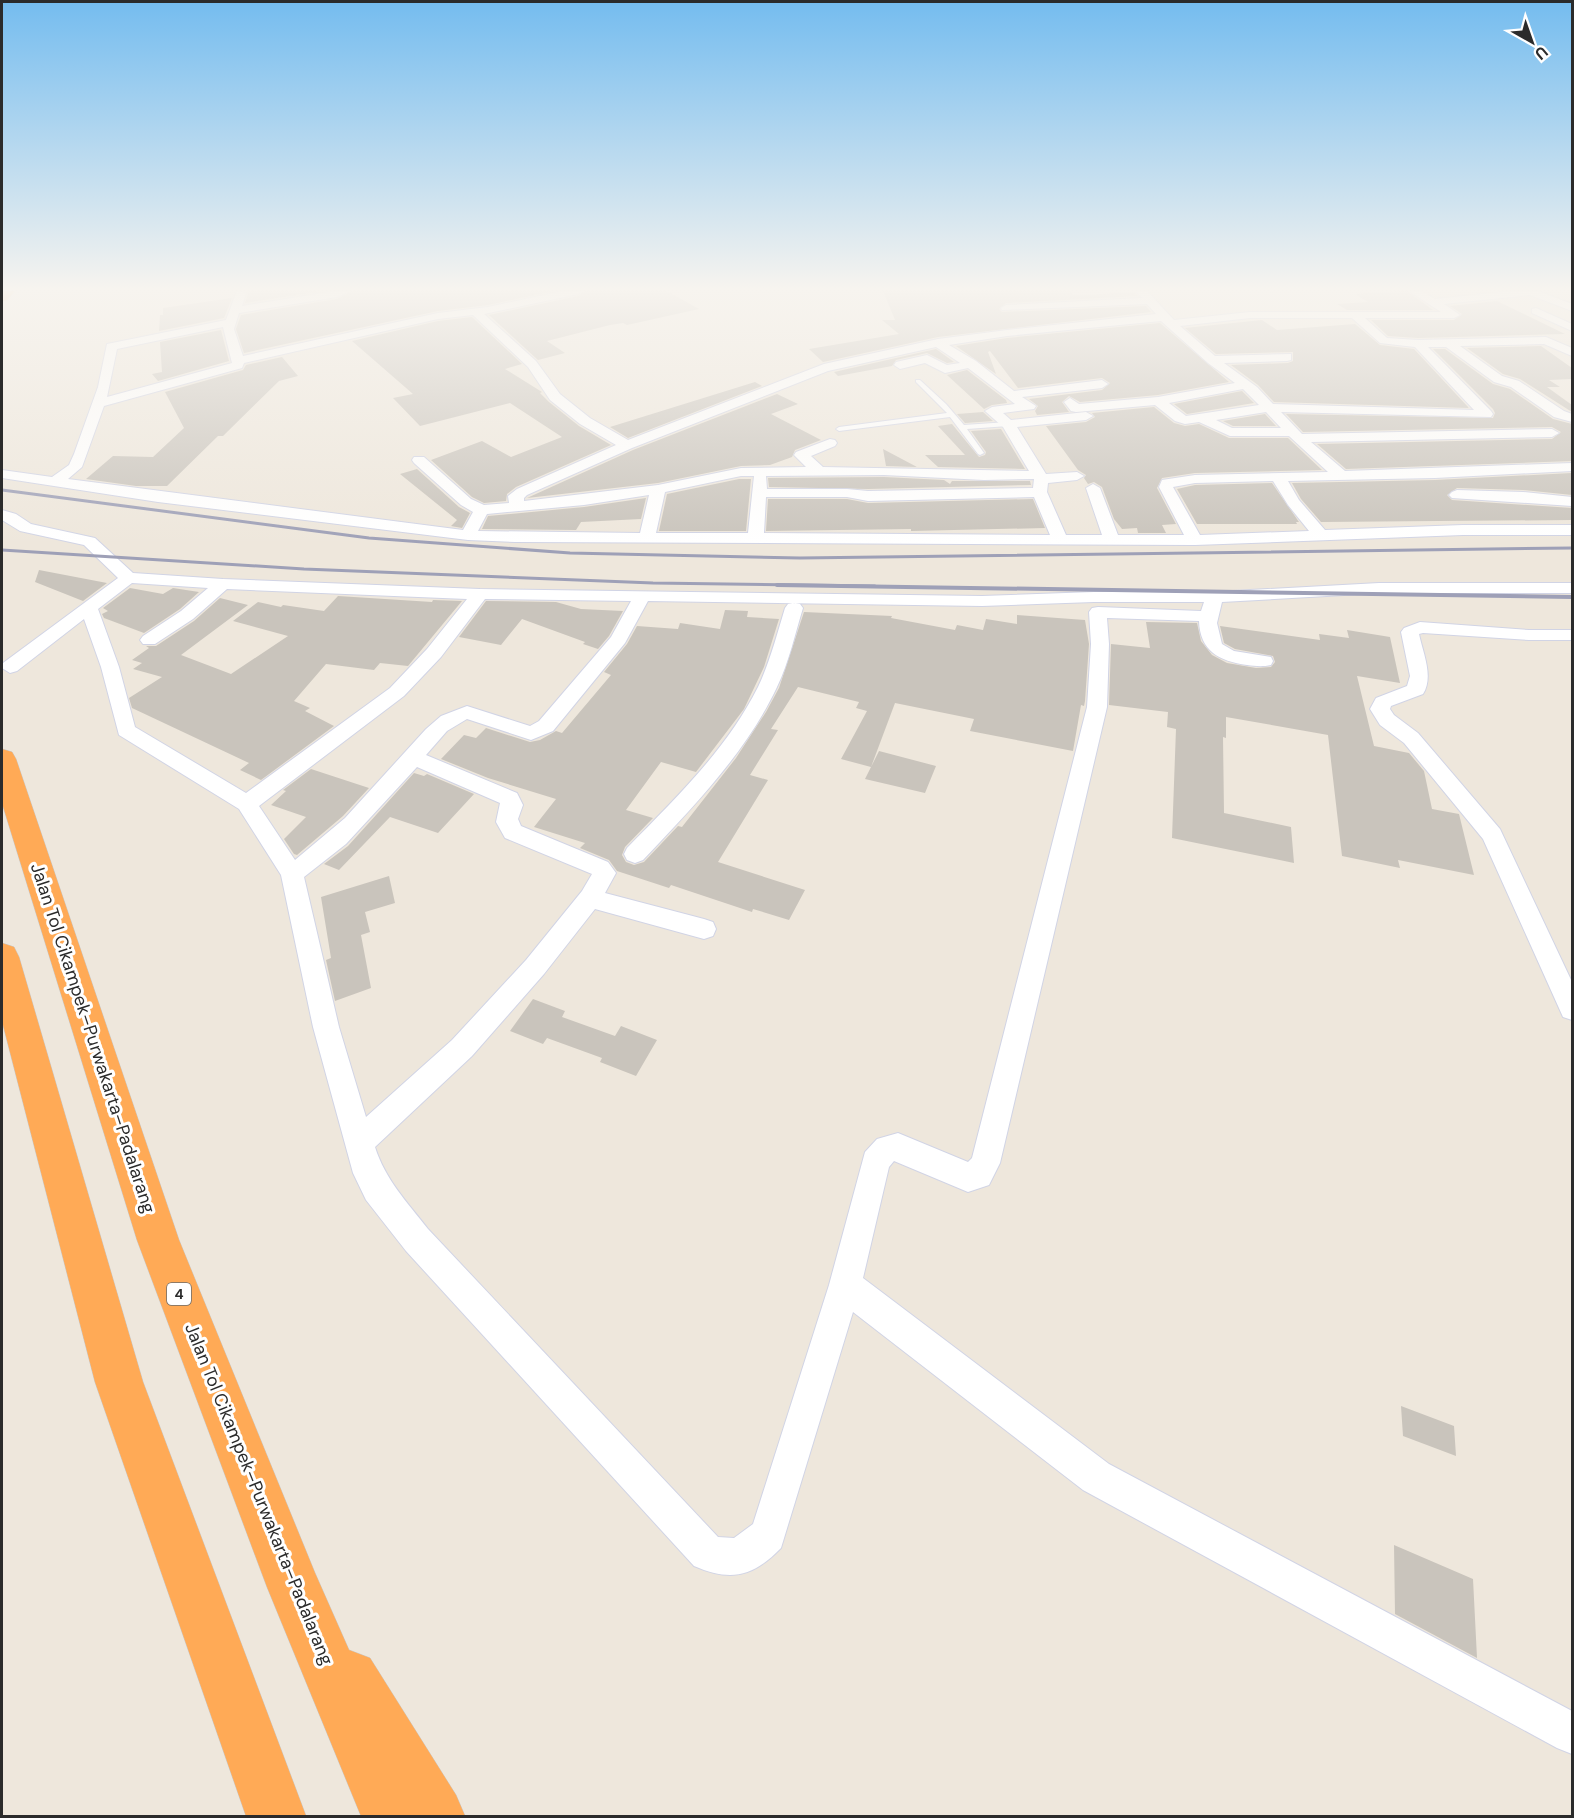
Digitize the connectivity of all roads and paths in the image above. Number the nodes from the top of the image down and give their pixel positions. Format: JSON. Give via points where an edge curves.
{"nodes":[{"id":1,"x":107,"y":376,"type":"edge"},
{"id":2,"x":198,"y":376,"type":"edge"},
{"id":3,"x":540,"y":376,"type":"edge"},
{"id":4,"x":804,"y":376,"type":"edge"},
{"id":5,"x":987,"y":376,"type":"edge"},
{"id":6,"x":1234,"y":376,"type":"edge"},
{"id":7,"x":1449,"y":376,"type":"edge"},
{"id":8,"x":1494,"y":376,"type":"edge"},
{"id":9,"x":918,"y":381,"type":"dead end"},
{"id":10,"x":1102,"y":384,"type":"dead end"},
{"id":11,"x":1246,"y":385,"type":"junction"},
{"id":12,"x":1010,"y":394,"type":"junction"},
{"id":13,"x":1158,"y":401,"type":"junction"},
{"id":14,"x":99,"y":403,"type":"junction"},
{"id":15,"x":1026,"y":406,"type":"junction"},
{"id":16,"x":1268,"y":408,"type":"junction"},
{"id":17,"x":1552,"y":409,"type":"junction"},
{"id":18,"x":1572,"y":409,"type":"edge"},
{"id":19,"x":1486,"y":414,"type":"junction"},
{"id":20,"x":951,"y":416,"type":"junction"},
{"id":21,"x":1086,"y":416,"type":"dead end"},
{"id":22,"x":1202,"y":418,"type":"junction"},
{"id":23,"x":1572,"y":418,"type":"edge"},
{"id":24,"x":1008,"y":424,"type":"junction"},
{"id":25,"x":961,"y":427,"type":"junction"},
{"id":26,"x":839,"y":429,"type":"dead end"},
{"id":27,"x":1552,"y":433,"type":"dead end"},
{"id":28,"x":1295,"y":435,"type":"junction"},
{"id":29,"x":1517,"y":442,"type":"junction"},
{"id":30,"x":830,"y":443,"type":"dead end"},
{"id":31,"x":627,"y":445,"type":"junction"},
{"id":32,"x":980,"y":453,"type":"dead end"},
{"id":33,"x":418,"y":460,"type":"dead end"},
{"id":34,"x":1572,"y":467,"type":"edge"},
{"id":35,"x":1545,"y":468,"type":"junction"},
{"id":36,"x":819,"y":471,"type":"junction"},
{"id":37,"x":760,"y":472,"type":"junction"},
{"id":38,"x":2,"y":474,"type":"edge"},
{"id":39,"x":1435,"y":474,"type":"junction"},
{"id":40,"x":1341,"y":475,"type":"junction"},
{"id":41,"x":1077,"y":476,"type":"dead end"},
{"id":42,"x":1278,"y":477,"type":"junction"},
{"id":43,"x":56,"y":481,"type":"junction"},
{"id":44,"x":1039,"y":482,"type":"junction"},
{"id":45,"x":1093,"y":488,"type":"dead end"},
{"id":46,"x":658,"y":489,"type":"junction"},
{"id":47,"x":759,"y":493,"type":"junction"},
{"id":48,"x":1457,"y":495,"type":"junction"},
{"id":49,"x":1572,"y":502,"type":"edge"},
{"id":50,"x":517,"y":505,"type":"junction"},
{"id":51,"x":482,"y":510,"type":"junction"},
{"id":52,"x":2,"y":515,"type":"edge"},
{"id":53,"x":1493,"y":530,"type":"junction"},
{"id":54,"x":1572,"y":530,"type":"edge"},
{"id":55,"x":1320,"y":534,"type":"junction"},
{"id":56,"x":468,"y":535,"type":"junction"},
{"id":57,"x":756,"y":538,"type":"junction"},
{"id":58,"x":647,"y":539,"type":"junction"},
{"id":59,"x":1060,"y":539,"type":"junction"},
{"id":60,"x":1112,"y":539,"type":"junction"},
{"id":61,"x":1196,"y":540,"type":"junction"},
{"id":62,"x":128,"y":578,"type":"junction"},
{"id":63,"x":224,"y":584,"type":"junction"},
{"id":64,"x":1572,"y":588,"type":"edge"},
{"id":65,"x":480,"y":594,"type":"junction"},
{"id":66,"x":1215,"y":597,"type":"junction"},
{"id":67,"x":639,"y":599,"type":"junction"},
{"id":68,"x":90,"y":607,"type":"junction"},
{"id":69,"x":794,"y":608,"type":"junction"},
{"id":70,"x":1098,"y":612,"type":"junction"},
{"id":71,"x":1207,"y":616,"type":"junction"},
{"id":72,"x":1572,"y":635,"type":"edge"},
{"id":73,"x":149,"y":640,"type":"dead end"},
{"id":74,"x":1264,"y":661,"type":"dead end"},
{"id":75,"x":10,"y":667,"type":"dead end"},
{"id":76,"x":413,"y":757,"type":"junction"},
{"id":77,"x":2,"y":759,"type":"edge"},
{"id":78,"x":247,"y":804,"type":"junction"},
{"id":79,"x":635,"y":854,"type":"dead end"},
{"id":80,"x":292,"y":874,"type":"junction"},
{"id":81,"x":590,"y":898,"type":"junction"},
{"id":82,"x":704,"y":929,"type":"dead end"},
{"id":83,"x":2,"y":957,"type":"edge"},
{"id":84,"x":1572,"y":1009,"type":"edge"},
{"id":85,"x":358,"y":1143,"type":"junction"},
{"id":86,"x":845,"y":1286,"type":"junction"},
{"id":87,"x":294,"y":1587,"type":"junction"},
{"id":88,"x":1572,"y":1733,"type":"edge"},
{"id":89,"x":276,"y":1816,"type":"edge"},
{"id":90,"x":391,"y":1816,"type":"edge"},
{"id":91,"x":435,"y":1816,"type":"edge"}],
"edges":[{"from":1,"to":14,"type":"street"},
{"from":2,"to":14,"type":"street"},
{"from":3,"to":31,"type":"street","via":[[555,397],[585,421]]},
{"from":4,"to":31,"type":"street"},
{"from":5,"to":12,"type":"street"},
{"from":6,"to":11,"type":"street"},
{"from":7,"to":19,"type":"street"},
{"from":8,"to":17,"type":"street","via":[[1515,384]]},
{"from":9,"to":20,"type":"lane"},
{"from":10,"to":12,"type":"street"},
{"from":11,"to":13,"type":"street"},
{"from":11,"to":16,"type":"street"},
{"from":12,"to":15,"type":"street"},
{"from":13,"to":15,"type":"street","via":[[1076,408],[1069,402]]},
{"from":13,"to":22,"type":"street","via":[[1180,418]]},
{"from":14,"to":43,"type":"street","via":[[75,466]]},
{"from":15,"to":24,"type":"street","via":[[992,411]]},
{"from":16,"to":19,"type":"street"},
{"from":16,"to":22,"type":"street"},
{"from":16,"to":28,"type":"street"},
{"from":17,"to":18,"type":"street"},
{"from":17,"to":23,"type":"street"},
{"from":19,"to":29,"type":"street","via":[[1500,421]]},
{"from":20,"to":25,"type":"lane"},
{"from":20,"to":26,"type":"lane"},
{"from":21,"to":24,"type":"street"},
{"from":22,"to":28,"type":"street","via":[[1230,432]]},
{"from":24,"to":25,"type":"lane"},
{"from":24,"to":44,"type":"street","via":[[1023,445]]},
{"from":25,"to":32,"type":"lane"},
{"from":27,"to":29,"type":"street"},
{"from":28,"to":29,"type":"street"},
{"from":28,"to":40,"type":"street"},
{"from":29,"to":35,"type":"street"},
{"from":30,"to":36,"type":"street","via":[[801,455]]},
{"from":31,"to":50,"type":"street","via":[[522,492],[516,496]]},
{"from":33,"to":51,"type":"street","via":[[466,502]]},
{"from":34,"to":35,"type":"street"},
{"from":35,"to":39,"type":"street"},
{"from":36,"to":37,"type":"street"},
{"from":36,"to":44,"type":"street"},
{"from":37,"to":46,"type":"street","via":[[741,472]]},
{"from":37,"to":47,"type":"street"},
{"from":38,"to":43,"type":"street"},
{"from":39,"to":40,"type":"street"},
{"from":39,"to":48,"type":"street"},
{"from":40,"to":42,"type":"street"},
{"from":41,"to":44,"type":"street"},
{"from":42,"to":55,"type":"street"},
{"from":42,"to":61,"type":"street","via":[[1167,483]]},
{"from":43,"to":56,"type":"street"},
{"from":44,"to":47,"type":"street","via":[[868,496]]},
{"from":44,"to":59,"type":"street"},
{"from":45,"to":60,"type":"street"},
{"from":46,"to":50,"type":"street"},
{"from":46,"to":58,"type":"street"},
{"from":47,"to":57,"type":"street"},
{"from":48,"to":49,"type":"street"},
{"from":48,"to":53,"type":"street"},
{"from":50,"to":51,"type":"street"},
{"from":51,"to":56,"type":"street"},
{"from":52,"to":62,"type":"street","via":[[26,528],[89,542]]},
{"from":53,"to":54,"type":"street"},
{"from":53,"to":55,"type":"street"},
{"from":55,"to":61,"type":"street"},
{"from":56,"to":58,"type":"street"},
{"from":57,"to":58,"type":"street"},
{"from":57,"to":59,"type":"street"},
{"from":59,"to":60,"type":"street"},
{"from":60,"to":61,"type":"street"},
{"from":62,"to":63,"type":"street"},
{"from":62,"to":68,"type":"street"},
{"from":63,"to":65,"type":"street"},
{"from":63,"to":73,"type":"street"},
{"from":64,"to":66,"type":"street","via":[[1378,588]]},
{"from":65,"to":67,"type":"street"},
{"from":65,"to":78,"type":"street","via":[[434,653],[397,692]]},
{"from":66,"to":67,"type":"street","via":[[982,601]]},
{"from":66,"to":71,"type":"street"},
{"from":67,"to":69,"type":"street"},
{"from":67,"to":76,"type":"street","via":[[619,639],[546,726],[531,733],[522,732],[467,712],[436,729]]},
{"from":68,"to":75,"type":"street"},
{"from":68,"to":78,"type":"street","via":[[126,730]]},
{"from":69,"to":70,"type":"street"},
{"from":69,"to":79,"type":"street","via":[[768,686],[753,714],[696,789]]},
{"from":70,"to":71,"type":"street"},
{"from":70,"to":86,"type":"street","via":[[1098,707],[985,1163],[978,1175],[968,1177],[898,1147],[881,1152],[875,1162]]},
{"from":71,"to":74,"type":"street","via":[[1210,642],[1217,650],[1228,656]]},
{"from":72,"to":84,"type":"street","via":[[1420,627],[1410,632],[1419,676],[1416,690],[1383,702],[1380,709],[1411,738],[1492,835]]},
{"from":76,"to":80,"type":"street","via":[[330,847]]},
{"from":76,"to":81,"type":"street","via":[[509,798],[512,805],[506,822],[513,832],[602,870],[603,877]]},
{"from":77,"to":87,"type":"highway","name":"Jalan Tol Cikampek–Purwakarta–Padalarang","number":"4","via":[[158,1240]]},
{"from":78,"to":80,"type":"street"},
{"from":80,"to":85,"type":"street","via":[[326,1027]]},
{"from":81,"to":82,"type":"street"},
{"from":81,"to":85,"type":"street","via":[[462,1048]]},
{"from":83,"to":89,"type":"highway","via":[[119,1382]]},
{"from":85,"to":86,"type":"street","via":[[377,1189],[417,1240],[707,1553],[728,1559],[744,1557],[768,1535]]},
{"from":86,"to":88,"type":"street","via":[[1096,1477]]},
{"from":87,"to":90,"type":"highway","name":"Jalan Tol Cikampek–Purwakarta–Padalarang","number":"4"},
{"from":87,"to":91,"type":"highway"}]}
